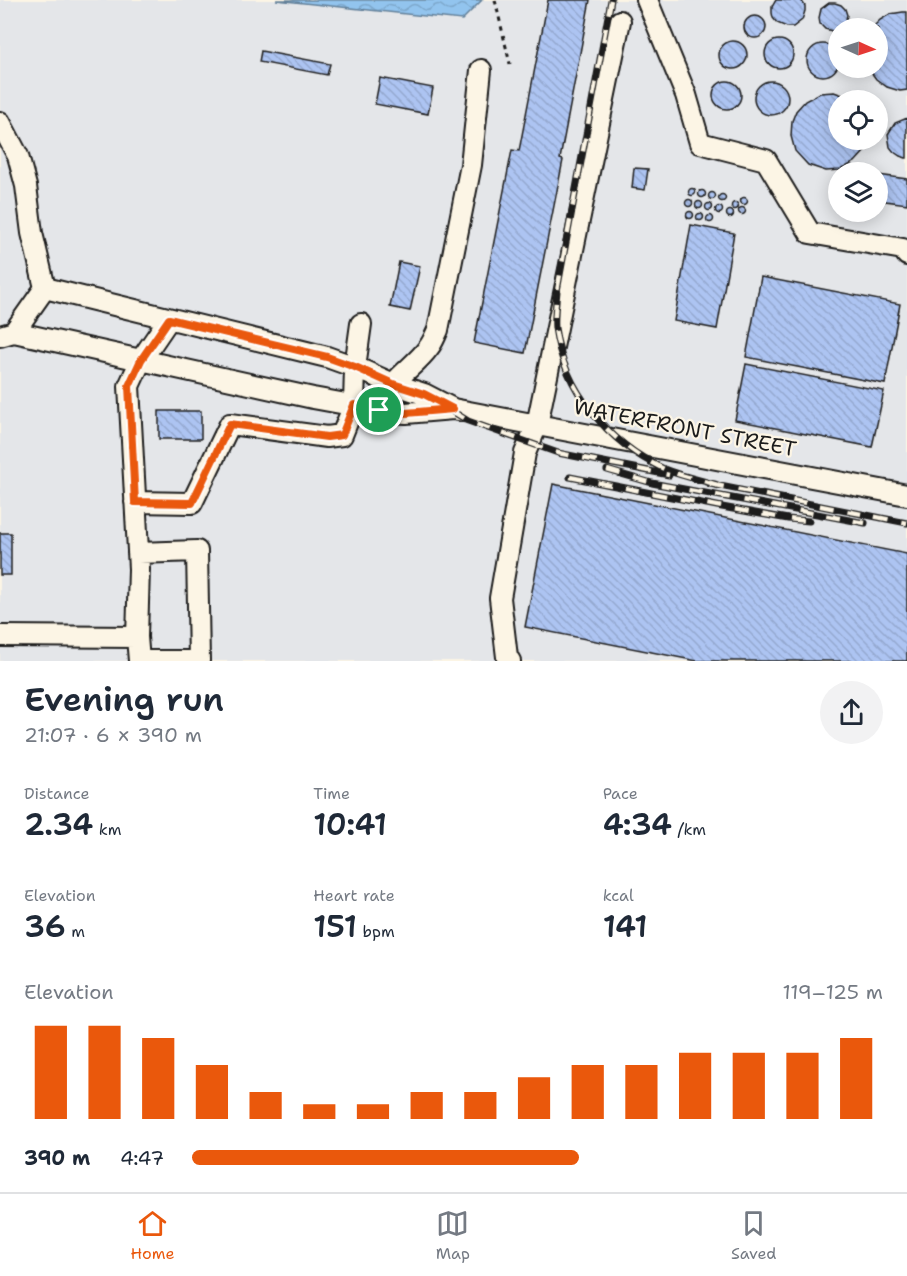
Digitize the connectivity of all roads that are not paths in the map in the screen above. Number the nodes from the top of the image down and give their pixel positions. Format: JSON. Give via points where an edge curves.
{"nodes":[{"id":1,"x":647,"y":0,"type":"edge"},
{"id":2,"x":620,"y":21,"type":"dead end"},
{"id":3,"x":481,"y":70,"type":"dead end"},
{"id":4,"x":0,"y":123,"type":"edge"},
{"id":5,"x":907,"y":255,"type":"edge"},
{"id":6,"x":45,"y":288,"type":"junction"},
{"id":7,"x":169,"y":319,"type":"junction"},
{"id":8,"x":361,"y":324,"type":"dead end"},
{"id":9,"x":7,"y":334,"type":"edge"},
{"id":10,"x":141,"y":360,"type":"junction"},
{"id":11,"x":355,"y":367,"type":"junction"},
{"id":12,"x":393,"y":384,"type":"junction"},
{"id":13,"x":354,"y":405,"type":"junction"},
{"id":14,"x":453,"y":409,"type":"junction"},
{"id":15,"x":379,"y":410,"type":"junction"},
{"id":16,"x":537,"y":425,"type":"junction"},
{"id":17,"x":907,"y":495,"type":"edge"},
{"id":18,"x":135,"y":502,"type":"junction"},
{"id":19,"x":138,"y":553,"type":"junction"},
{"id":20,"x":0,"y":636,"type":"edge"},
{"id":21,"x":137,"y":636,"type":"junction"},
{"id":22,"x":139,"y":661,"type":"edge"},
{"id":23,"x":510,"y":661,"type":"edge"}],
"edges":[{"from":1,"to":5,"type":"street","via":[[686,95],[700,143],[766,160],[810,233],[903,249]]},
{"from":2,"to":16,"type":"street"},
{"from":3,"to":12,"type":"street","via":[[471,165],[438,330],[429,348]]},
{"from":4,"to":6,"type":"street","via":[[18,156]]},
{"from":6,"to":7,"type":"street"},
{"from":6,"to":9,"type":"street"},
{"from":7,"to":10,"type":"street"},
{"from":7,"to":11,"type":"street"},
{"from":8,"to":11,"type":"street"},
{"from":9,"to":10,"type":"street"},
{"from":10,"to":13,"type":"street"},
{"from":10,"to":18,"type":"street","via":[[129,386]]},
{"from":11,"to":12,"type":"street"},
{"from":11,"to":13,"type":"street"},
{"from":12,"to":14,"type":"street"},
{"from":12,"to":15,"type":"street"},
{"from":13,"to":15,"type":"street"},
{"from":13,"to":18,"type":"street","via":[[342,435],[327,437],[230,424],[192,503]]},
{"from":14,"to":15,"type":"street","via":[[406,413]]},
{"from":14,"to":16,"type":"street","name":"WATERFRONT STREET"},
{"from":16,"to":17,"type":"street","name":"WATERFRONT STREET"},
{"from":16,"to":23,"type":"street","via":[[525,453],[500,598]]},
{"from":18,"to":19,"type":"street"},
{"from":19,"to":21,"type":"street"},
{"from":19,"to":22,"type":"street","via":[[197,550],[199,661]]},
{"from":20,"to":21,"type":"street"},
{"from":21,"to":22,"type":"street"}]}
